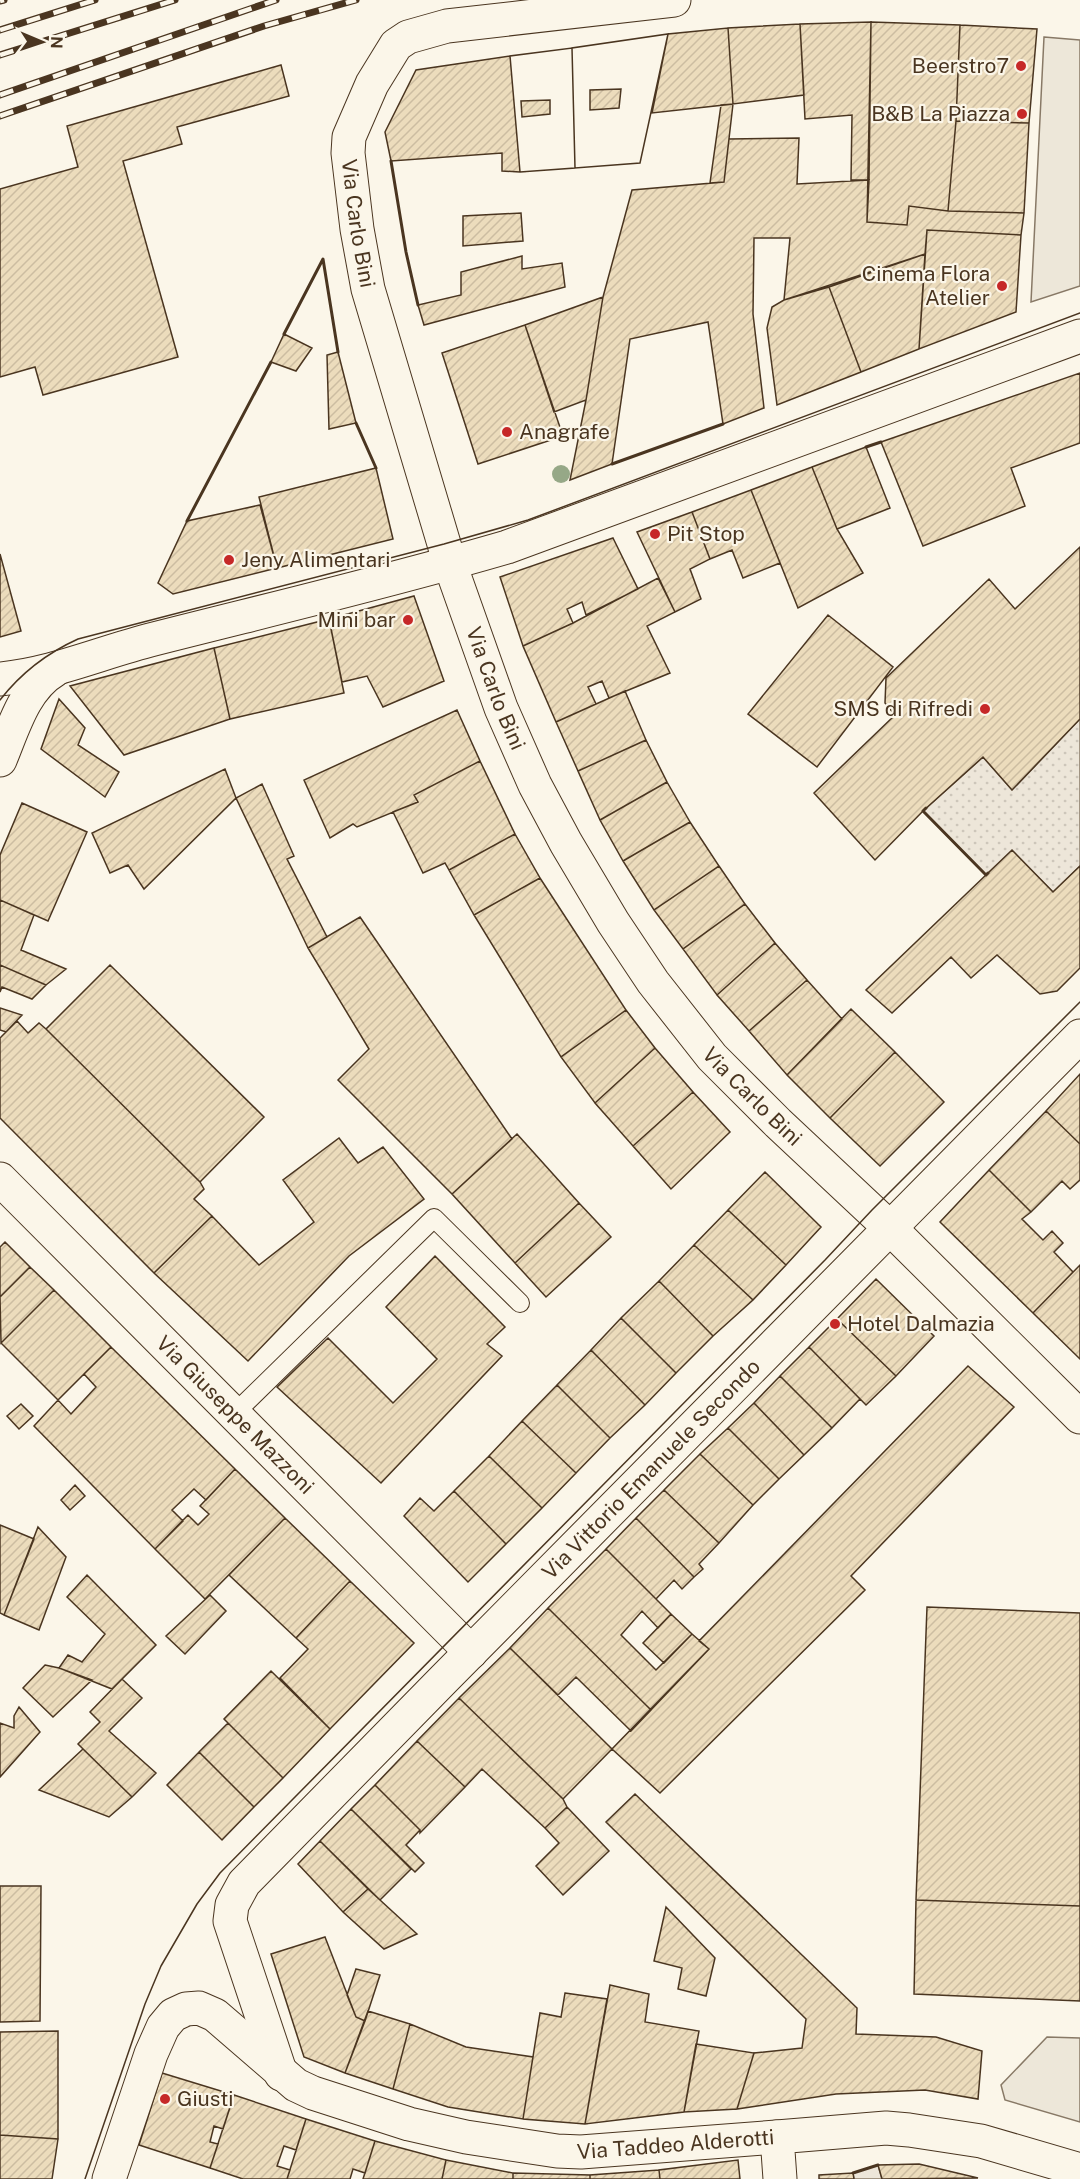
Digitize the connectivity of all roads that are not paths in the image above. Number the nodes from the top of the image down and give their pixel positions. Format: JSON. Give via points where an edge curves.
{"nodes":[{"id":1,"x":674,"y":0,"type":"edge"},
{"id":2,"x":1080,"y":336,"type":"edge"},
{"id":3,"x":450,"y":564,"type":"junction"},
{"id":4,"x":55,"y":670,"type":"junction"},
{"id":5,"x":0,"y":679,"type":"edge"},
{"id":6,"x":0,"y":760,"type":"edge"},
{"id":7,"x":1080,"y":1036,"type":"edge"},
{"id":8,"x":0,"y":1179,"type":"edge"},
{"id":9,"x":890,"y":1228,"type":"junction"},
{"id":10,"x":520,"y":1303,"type":"dead end"},
{"id":11,"x":234,"y":1414,"type":"junction"},
{"id":12,"x":1080,"y":1417,"type":"edge"},
{"id":13,"x":471,"y":1652,"type":"junction"},
{"id":14,"x":281,"y":2074,"type":"junction"},
{"id":15,"x":777,"y":2137,"type":"junction"},
{"id":16,"x":1080,"y":2170,"type":"edge"},
{"id":17,"x":109,"y":2179,"type":"edge"},
{"id":18,"x":780,"y":2179,"type":"edge"}],
"edges":[{"from":1,"to":3,"type":"street","name":"Via Carlo Bini","via":[[447,26],[416,35],[396,45],[372,84],[349,137],[351,182],[368,289]]},
{"from":2,"to":3,"type":"street","via":[[507,547]]},
{"from":3,"to":4,"type":"street","via":[[125,646]]},
{"from":3,"to":9,"type":"street","name":"Via Carlo Bini","via":[[515,744],[566,843],[613,922],[653,982],[712,1057]]},
{"from":4,"to":5,"type":"street"},
{"from":4,"to":6,"type":"street","via":[[33,690]]},
{"from":7,"to":9,"type":"street","name":"Via Vittorio Emanuele Secondo"},
{"from":8,"to":11,"type":"street","name":"Via Giuseppe Mazzoni"},
{"from":9,"to":12,"type":"street","name":"Via Carlo Bini"},
{"from":9,"to":13,"type":"street","name":"Via Vittorio Emanuele Secondo"},
{"from":10,"to":11,"type":"lane","via":[[434,1218]]},
{"from":11,"to":13,"type":"street","name":"Via Giuseppe Mazzoni"},
{"from":13,"to":14,"type":"street","name":"Via Vittorio Emanuele Secondo","via":[[237,1893],[230,1921]]},
{"from":14,"to":15,"type":"street","name":"Via Taddeo Alderotti","via":[[313,2093],[409,2124],[557,2151],[605,2151]]},
{"from":14,"to":17,"type":"street","name":"Via Taddeo Alderotti","via":[[229,2025],[207,2010],[179,2011],[163,2027],[151,2054]]},
{"from":15,"to":16,"type":"street","name":"Via Taddeo Alderotti","via":[[886,2128],[909,2130],[981,2141]]},
{"from":15,"to":18,"type":"street"}]}
